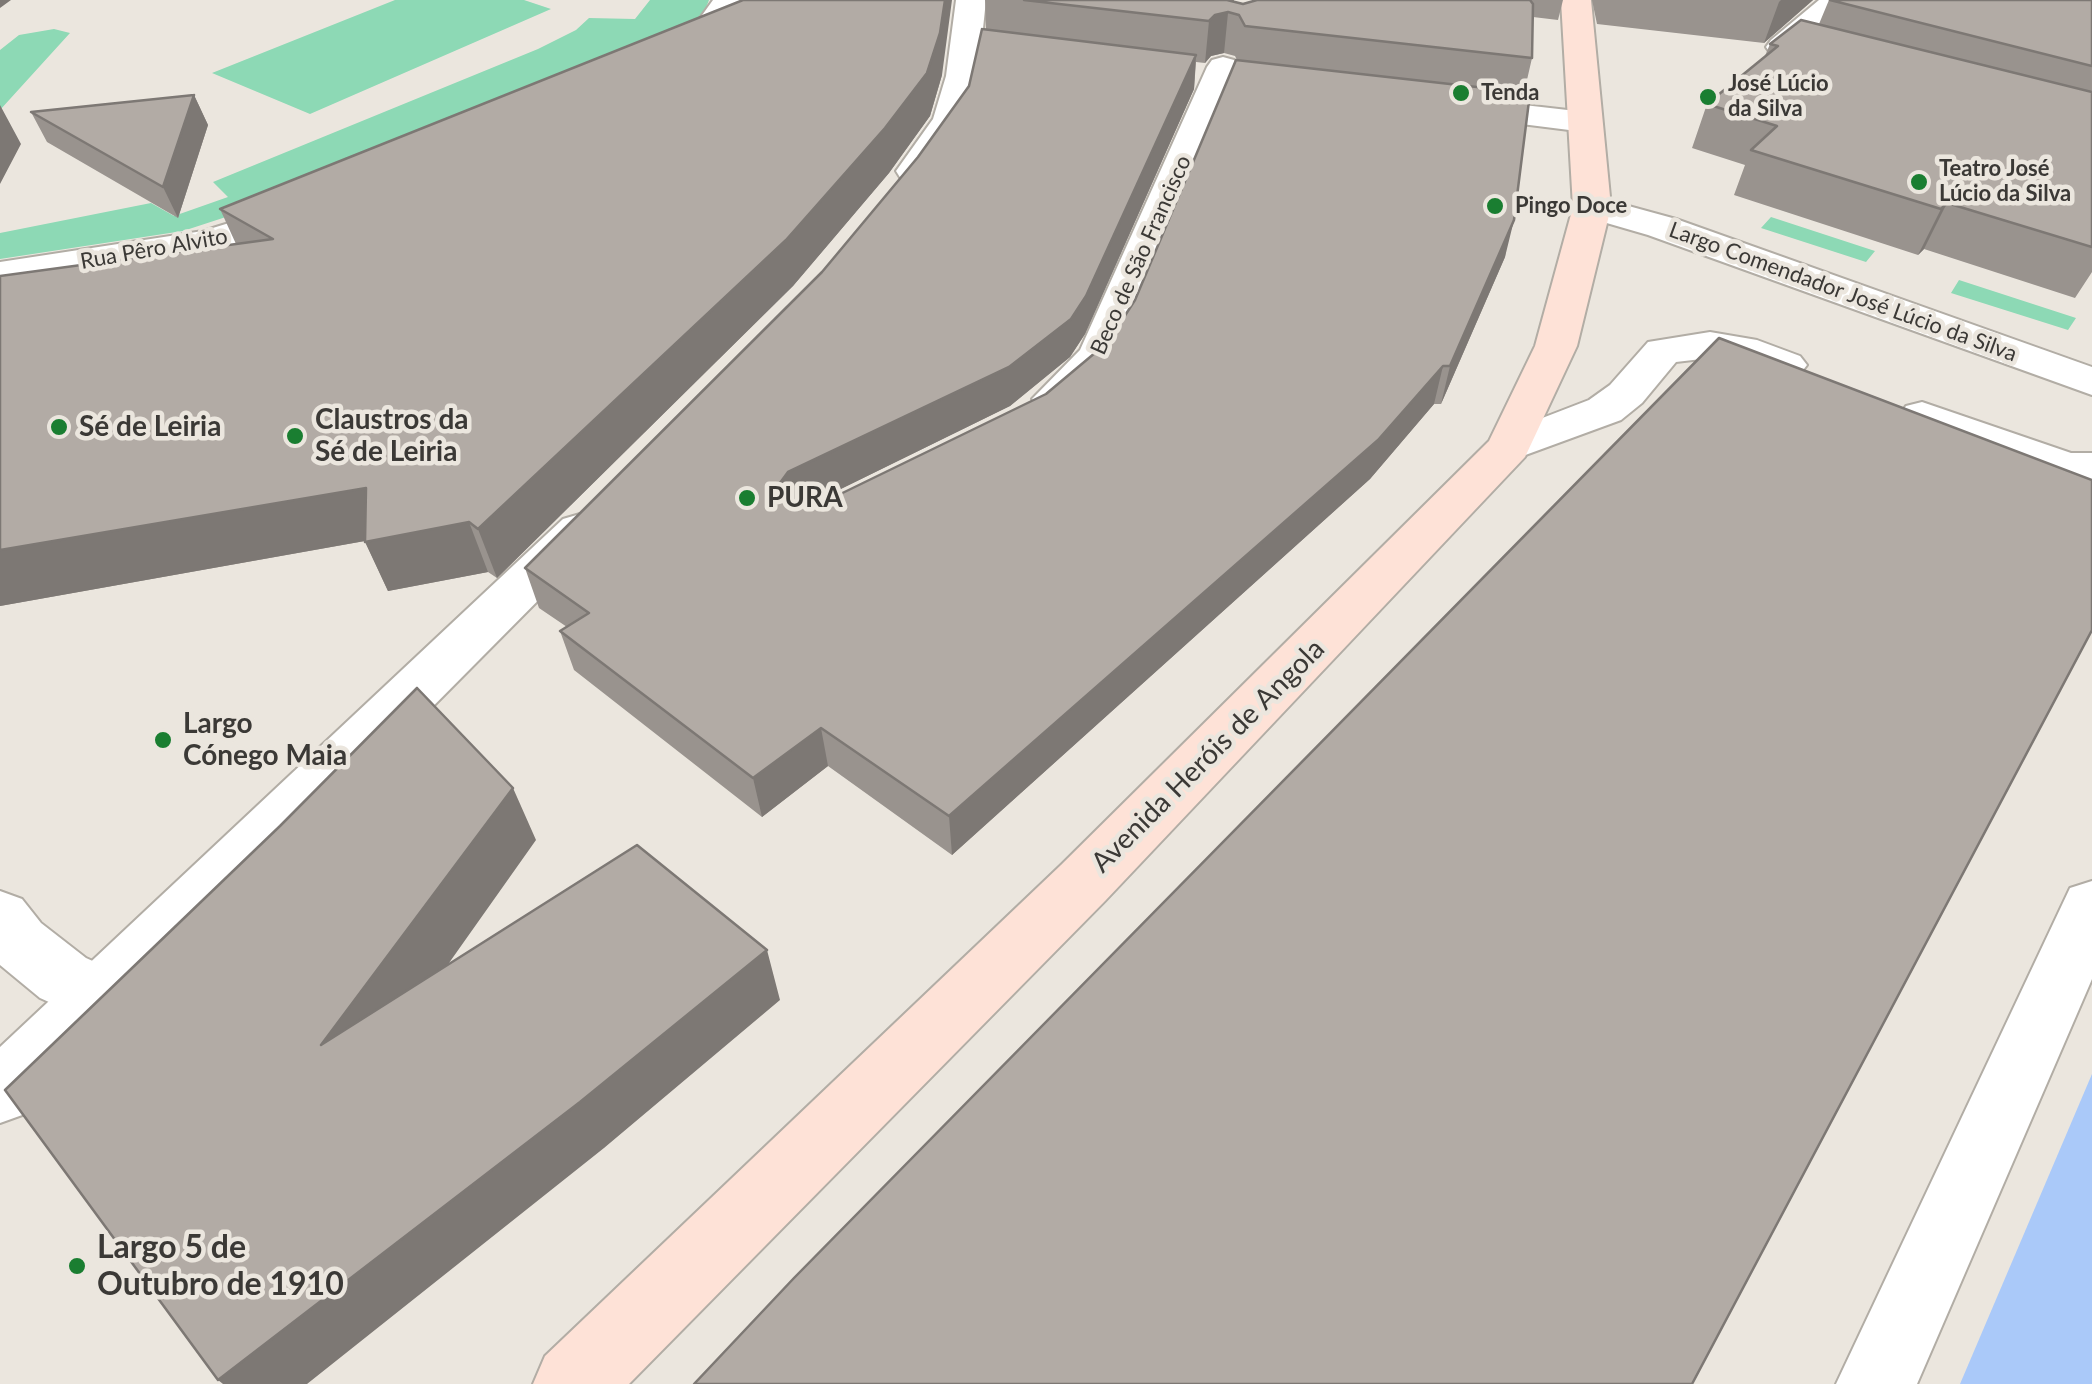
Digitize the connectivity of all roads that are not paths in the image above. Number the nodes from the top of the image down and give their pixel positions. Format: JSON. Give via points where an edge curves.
{"nodes":[{"id":1,"x":728,"y":0,"type":"edge"},
{"id":2,"x":971,"y":0,"type":"edge"},
{"id":3,"x":1576,"y":0,"type":"edge"},
{"id":4,"x":1837,"y":0,"type":"edge"},
{"id":5,"x":1818,"y":57,"type":"edge"},
{"id":6,"x":634,"y":70,"type":"edge"},
{"id":7,"x":1219,"y":76,"type":"dead end"},
{"id":8,"x":1426,"y":104,"type":"edge"},
{"id":9,"x":1585,"y":122,"type":"junction"},
{"id":10,"x":894,"y":197,"type":"edge"},
{"id":11,"x":335,"y":198,"type":"edge"},
{"id":12,"x":1592,"y":207,"type":"junction"},
{"id":13,"x":0,"y":274,"type":"edge"},
{"id":14,"x":1830,"y":382,"type":"edge"},
{"id":15,"x":2092,"y":382,"type":"edge"},
{"id":16,"x":1882,"y":401,"type":"edge"},
{"id":17,"x":1028,"y":419,"type":"edge"},
{"id":18,"x":1509,"y":448,"type":"junction"},
{"id":19,"x":2092,"y":468,"type":"edge"},
{"id":20,"x":603,"y":507,"type":"edge"},
{"id":21,"x":2092,"y":906,"type":"edge"},
{"id":22,"x":0,"y":918,"type":"edge"},
{"id":23,"x":103,"y":996,"type":"junction"},
{"id":24,"x":3,"y":1088,"type":"edge"},
{"id":25,"x":573,"y":1384,"type":"edge"},
{"id":26,"x":1876,"y":1384,"type":"edge"}],
"edges":[{"from":1,"to":6,"type":"street","via":[[718,20],[686,47]]},
{"from":2,"to":10,"type":"street","via":[[984,51],[950,118]]},
{"from":3,"to":9,"type":"main road","name":"Avenida Heróis de Angola"},
{"from":4,"to":5,"type":"street","via":[[1782,47]]},
{"from":7,"to":17,"type":"street","name":"Beco de São Francisco","via":[[1099,355]]},
{"from":8,"to":9,"type":"street"},
{"from":9,"to":12,"type":"main road","name":"Avenida Heróis de Angola"},
{"from":11,"to":13,"type":"street","name":"Rua Pêro Alvito","via":[[209,242]]},
{"from":12,"to":15,"type":"street","name":"Largo Comendador José Lúcio da Silva"},
{"from":12,"to":18,"type":"main road","name":"Avenida Heróis de Angola","via":[[1556,346]]},
{"from":14,"to":18,"type":"street","via":[[1742,349],[1684,346],[1663,351],[1605,410]]},
{"from":16,"to":19,"type":"street","via":[[2066,467]]},
{"from":18,"to":25,"type":"main road","name":"Avenida Heróis de Angola","via":[[1096,869]]},
{"from":20,"to":23,"type":"street"},
{"from":21,"to":26,"type":"street"},
{"from":22,"to":23,"type":"street","via":[[63,978]]},
{"from":23,"to":24,"type":"street"}]}
